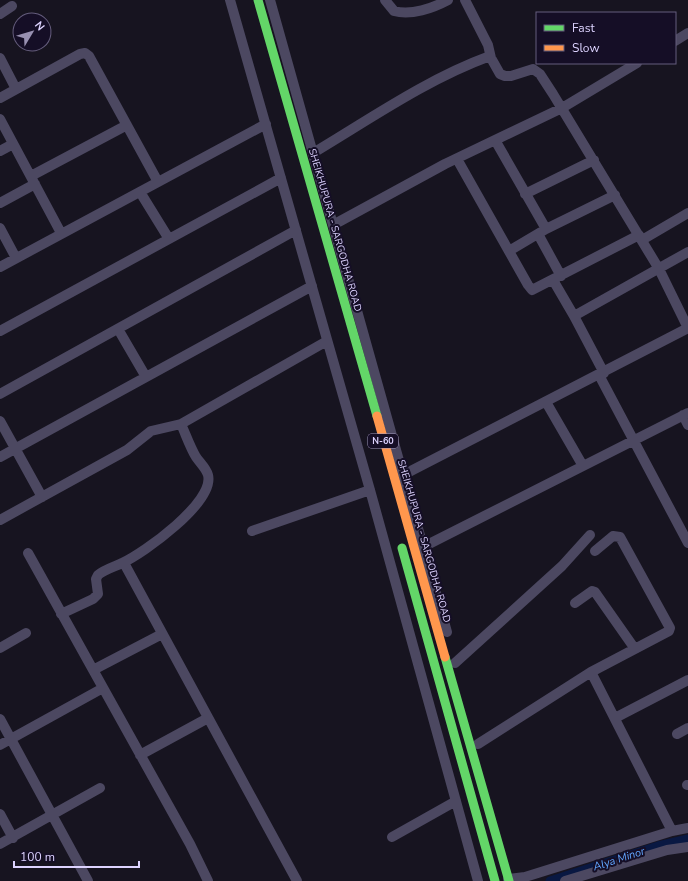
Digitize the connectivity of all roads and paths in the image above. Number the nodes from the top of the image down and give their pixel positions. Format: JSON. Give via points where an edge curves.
{"nodes":[{"id":1,"x":230,"y":0,"type":"edge"},
{"id":2,"x":258,"y":0,"type":"edge"},
{"id":3,"x":270,"y":0,"type":"edge"},
{"id":4,"x":386,"y":0,"type":"edge"},
{"id":5,"x":448,"y":0,"type":"edge"},
{"id":6,"x":465,"y":0,"type":"edge"},
{"id":7,"x":12,"y":6,"type":"dead end"},
{"id":8,"x":0,"y":14,"type":"edge"},
{"id":9,"x":688,"y":33,"type":"edge"},
{"id":10,"x":676,"y":40,"type":"edge"},
{"id":11,"x":490,"y":56,"type":"junction"},
{"id":12,"x":0,"y":58,"type":"edge"},
{"id":13,"x":634,"y":64,"type":"edge"},
{"id":14,"x":16,"y":89,"type":"junction"},
{"id":15,"x":0,"y":98,"type":"edge"},
{"id":16,"x":562,"y":108,"type":"junction"},
{"id":17,"x":0,"y":119,"type":"edge"},
{"id":18,"x":266,"y":124,"type":"junction"},
{"id":19,"x":126,"y":125,"type":"junction"},
{"id":20,"x":495,"y":140,"type":"junction"},
{"id":21,"x":14,"y":144,"type":"junction"},
{"id":22,"x":0,"y":151,"type":"edge"},
{"id":23,"x":313,"y":153,"type":"junction"},
{"id":24,"x":457,"y":158,"type":"junction"},
{"id":25,"x":594,"y":160,"type":"junction"},
{"id":26,"x":281,"y":178,"type":"junction"},
{"id":27,"x":33,"y":180,"type":"junction"},
{"id":28,"x":158,"y":182,"type":"junction"},
{"id":29,"x":140,"y":192,"type":"junction"},
{"id":30,"x":525,"y":194,"type":"junction"},
{"id":31,"x":615,"y":195,"type":"junction"},
{"id":32,"x":0,"y":203,"type":"edge"},
{"id":33,"x":688,"y":213,"type":"edge"},
{"id":34,"x":333,"y":225,"type":"junction"},
{"id":35,"x":0,"y":228,"type":"edge"},
{"id":36,"x":296,"y":230,"type":"junction"},
{"id":37,"x":542,"y":231,"type":"junction"},
{"id":38,"x":61,"y":233,"type":"junction"},
{"id":39,"x":640,"y":237,"type":"junction"},
{"id":40,"x":169,"y":239,"type":"junction"},
{"id":41,"x":509,"y":251,"type":"junction"},
{"id":42,"x":688,"y":252,"type":"edge"},
{"id":43,"x":16,"y":258,"type":"junction"},
{"id":44,"x":0,"y":267,"type":"edge"},
{"id":45,"x":659,"y":269,"type":"junction"},
{"id":46,"x":557,"y":278,"type":"junction"},
{"id":47,"x":312,"y":286,"type":"junction"},
{"id":48,"x":574,"y":316,"type":"junction"},
{"id":49,"x":118,"y":328,"type":"junction"},
{"id":50,"x":688,"y":328,"type":"edge"},
{"id":51,"x":0,"y":331,"type":"edge"},
{"id":52,"x":327,"y":341,"type":"junction"},
{"id":53,"x":602,"y":374,"type":"junction"},
{"id":54,"x":146,"y":377,"type":"junction"},
{"id":55,"x":0,"y":394,"type":"edge"},
{"id":56,"x":546,"y":402,"type":"junction"},
{"id":57,"x":685,"y":414,"type":"edge"},
{"id":58,"x":0,"y":421,"type":"edge"},
{"id":59,"x":180,"y":424,"type":"junction"},
{"id":60,"x":688,"y":425,"type":"edge"},
{"id":61,"x":633,"y":441,"type":"junction"},
{"id":62,"x":16,"y":449,"type":"junction"},
{"id":63,"x":0,"y":457,"type":"edge"},
{"id":64,"x":583,"y":466,"type":"junction"},
{"id":65,"x":403,"y":474,"type":"junction"},
{"id":66,"x":370,"y":490,"type":"junction"},
{"id":67,"x":42,"y":497,"type":"junction"},
{"id":68,"x":0,"y":520,"type":"edge"},
{"id":69,"x":252,"y":531,"type":"dead end"},
{"id":70,"x":590,"y":535,"type":"dead end"},
{"id":71,"x":400,"y":540,"type":"dead end"},
{"id":72,"x":688,"y":543,"type":"edge"},
{"id":73,"x":423,"y":547,"type":"junction"},
{"id":74,"x":594,"y":551,"type":"dead end"},
{"id":75,"x":28,"y":553,"type":"dead end"},
{"id":76,"x":124,"y":563,"type":"junction"},
{"id":77,"x":575,"y":602,"type":"dead end"},
{"id":78,"x":61,"y":614,"type":"junction"},
{"id":79,"x":26,"y":633,"type":"dead end"},
{"id":80,"x":162,"y":634,"type":"junction"},
{"id":81,"x":0,"y":648,"type":"edge"},
{"id":82,"x":635,"y":649,"type":"junction"},
{"id":83,"x":455,"y":663,"type":"junction"},
{"id":84,"x":93,"y":670,"type":"junction"},
{"id":85,"x":591,"y":672,"type":"junction"},
{"id":86,"x":688,"y":680,"type":"edge"},
{"id":87,"x":103,"y":688,"type":"junction"},
{"id":88,"x":208,"y":718,"type":"junction"},
{"id":89,"x":616,"y":718,"type":"junction"},
{"id":90,"x":0,"y":719,"type":"edge"},
{"id":91,"x":688,"y":728,"type":"edge"},
{"id":92,"x":677,"y":734,"type":"dead end"},
{"id":93,"x":11,"y":739,"type":"junction"},
{"id":94,"x":478,"y":744,"type":"junction"},
{"id":95,"x":0,"y":745,"type":"edge"},
{"id":96,"x":140,"y":755,"type":"junction"},
{"id":97,"x":100,"y":788,"type":"dead end"},
{"id":98,"x":456,"y":801,"type":"junction"},
{"id":99,"x":0,"y":814,"type":"edge"},
{"id":100,"x":52,"y":815,"type":"junction"},
{"id":101,"x":688,"y":821,"type":"edge"},
{"id":102,"x":688,"y":828,"type":"edge"},
{"id":103,"x":675,"y":830,"type":"junction"},
{"id":104,"x":392,"y":837,"type":"dead end"},
{"id":105,"x":13,"y":838,"type":"junction"},
{"id":106,"x":0,"y":844,"type":"edge"},
{"id":107,"x":688,"y":847,"type":"edge"},
{"id":108,"x":512,"y":880,"type":"edge"},
{"id":109,"x":88,"y":881,"type":"edge"},
{"id":110,"x":208,"y":881,"type":"edge"},
{"id":111,"x":297,"y":881,"type":"edge"},
{"id":112,"x":478,"y":881,"type":"edge"},
{"id":113,"x":495,"y":881,"type":"edge"},
{"id":114,"x":564,"y":881,"type":"edge"}],
"edges":[{"from":1,"to":18,"type":"street"},
{"from":2,"to":108,"type":"highway","name":"SHEIKHUPURA - SARGODHA ROAD","number":"N-60"},
{"from":3,"to":23,"type":"street"},
{"from":4,"to":5,"type":"street","via":[[394,10],[403,13],[433,7]]},
{"from":6,"to":11,"type":"street","via":[[488,45]]},
{"from":7,"to":8,"type":"street"},
{"from":9,"to":10,"type":"street"},
{"from":11,"to":16,"type":"street","via":[[493,65],[502,75],[511,76],[530,69],[538,71]]},
{"from":11,"to":23,"type":"street","via":[[441,77]]},
{"from":12,"to":14,"type":"street"},
{"from":13,"to":16,"type":"street"},
{"from":14,"to":15,"type":"street"},
{"from":14,"to":19,"type":"street","via":[[85,53]]},
{"from":16,"to":20,"type":"street"},
{"from":16,"to":25,"type":"street"},
{"from":17,"to":21,"type":"street"},
{"from":18,"to":26,"type":"street"},
{"from":18,"to":28,"type":"street"},
{"from":19,"to":27,"type":"street"},
{"from":19,"to":28,"type":"street"},
{"from":20,"to":24,"type":"street"},
{"from":20,"to":30,"type":"street"},
{"from":21,"to":22,"type":"street"},
{"from":21,"to":27,"type":"street"},
{"from":23,"to":34,"type":"street"},
{"from":24,"to":34,"type":"street"},
{"from":24,"to":41,"type":"street"},
{"from":25,"to":30,"type":"street"},
{"from":25,"to":31,"type":"street"},
{"from":26,"to":36,"type":"street"},
{"from":26,"to":40,"type":"street"},
{"from":27,"to":32,"type":"street"},
{"from":27,"to":38,"type":"street"},
{"from":28,"to":29,"type":"street"},
{"from":29,"to":38,"type":"street"},
{"from":29,"to":40,"type":"street"},
{"from":30,"to":37,"type":"street"},
{"from":31,"to":37,"type":"street"},
{"from":31,"to":39,"type":"street"},
{"from":33,"to":39,"type":"street"},
{"from":34,"to":65,"type":"street"},
{"from":35,"to":43,"type":"street"},
{"from":36,"to":47,"type":"street"},
{"from":36,"to":49,"type":"street"},
{"from":37,"to":41,"type":"street"},
{"from":37,"to":46,"type":"street"},
{"from":38,"to":43,"type":"street"},
{"from":39,"to":45,"type":"street"},
{"from":39,"to":46,"type":"street"},
{"from":40,"to":51,"type":"street"},
{"from":41,"to":46,"type":"street","via":[[532,290]]},
{"from":42,"to":45,"type":"street"},
{"from":43,"to":44,"type":"street"},
{"from":45,"to":48,"type":"street"},
{"from":45,"to":50,"type":"street"},
{"from":46,"to":48,"type":"street"},
{"from":47,"to":52,"type":"street"},
{"from":47,"to":54,"type":"street"},
{"from":48,"to":53,"type":"street"},
{"from":49,"to":54,"type":"street"},
{"from":49,"to":55,"type":"street"},
{"from":50,"to":53,"type":"street"},
{"from":52,"to":59,"type":"street"},
{"from":52,"to":66,"type":"street"},
{"from":53,"to":56,"type":"street"},
{"from":53,"to":61,"type":"street"},
{"from":54,"to":62,"type":"street"},
{"from":56,"to":64,"type":"street"},
{"from":56,"to":65,"type":"street"},
{"from":57,"to":60,"type":"street"},
{"from":57,"to":61,"type":"street"},
{"from":58,"to":62,"type":"street"},
{"from":59,"to":67,"type":"street","via":[[152,431],[127,450]]},
{"from":59,"to":76,"type":"street","via":[[208,476],[206,489],[198,503],[176,528]]},
{"from":61,"to":64,"type":"street"},
{"from":61,"to":72,"type":"street"},
{"from":62,"to":63,"type":"street"},
{"from":62,"to":67,"type":"street"},
{"from":64,"to":73,"type":"street"},
{"from":65,"to":73,"type":"street"},
{"from":66,"to":69,"type":"street"},
{"from":66,"to":98,"type":"street"},
{"from":67,"to":68,"type":"street"},
{"from":70,"to":83,"type":"street","via":[[562,566]]},
{"from":71,"to":113,"type":"highway"},
{"from":73,"to":83,"type":"street"},
{"from":74,"to":82,"type":"street","via":[[613,536],[620,537],[670,628]]},
{"from":75,"to":78,"type":"street"},
{"from":76,"to":78,"type":"street","via":[[98,575],[98,594],[93,599]]},
{"from":76,"to":80,"type":"street"},
{"from":77,"to":82,"type":"street","via":[[592,591],[595,592]]},
{"from":78,"to":84,"type":"street"},
{"from":79,"to":81,"type":"street"},
{"from":80,"to":84,"type":"street"},
{"from":80,"to":88,"type":"street"},
{"from":82,"to":85,"type":"street"},
{"from":83,"to":94,"type":"street"},
{"from":84,"to":87,"type":"street"},
{"from":85,"to":89,"type":"street"},
{"from":85,"to":94,"type":"street"},
{"from":86,"to":89,"type":"street"},
{"from":87,"to":93,"type":"street"},
{"from":87,"to":96,"type":"street"},
{"from":88,"to":96,"type":"street"},
{"from":88,"to":111,"type":"street"},
{"from":89,"to":103,"type":"street"},
{"from":90,"to":93,"type":"street"},
{"from":91,"to":92,"type":"street"},
{"from":93,"to":95,"type":"street"},
{"from":93,"to":100,"type":"street"},
{"from":94,"to":108,"type":"street"},
{"from":96,"to":110,"type":"street"},
{"from":97,"to":100,"type":"street"},
{"from":98,"to":104,"type":"street"},
{"from":98,"to":112,"type":"street"},
{"from":99,"to":105,"type":"street"},
{"from":100,"to":105,"type":"street"},
{"from":100,"to":109,"type":"street"},
{"from":101,"to":103,"type":"street"},
{"from":102,"to":103,"type":"street"},
{"from":103,"to":108,"type":"street"},
{"from":105,"to":106,"type":"street"},
{"from":107,"to":114,"type":"street","via":[[667,850]]}]}
